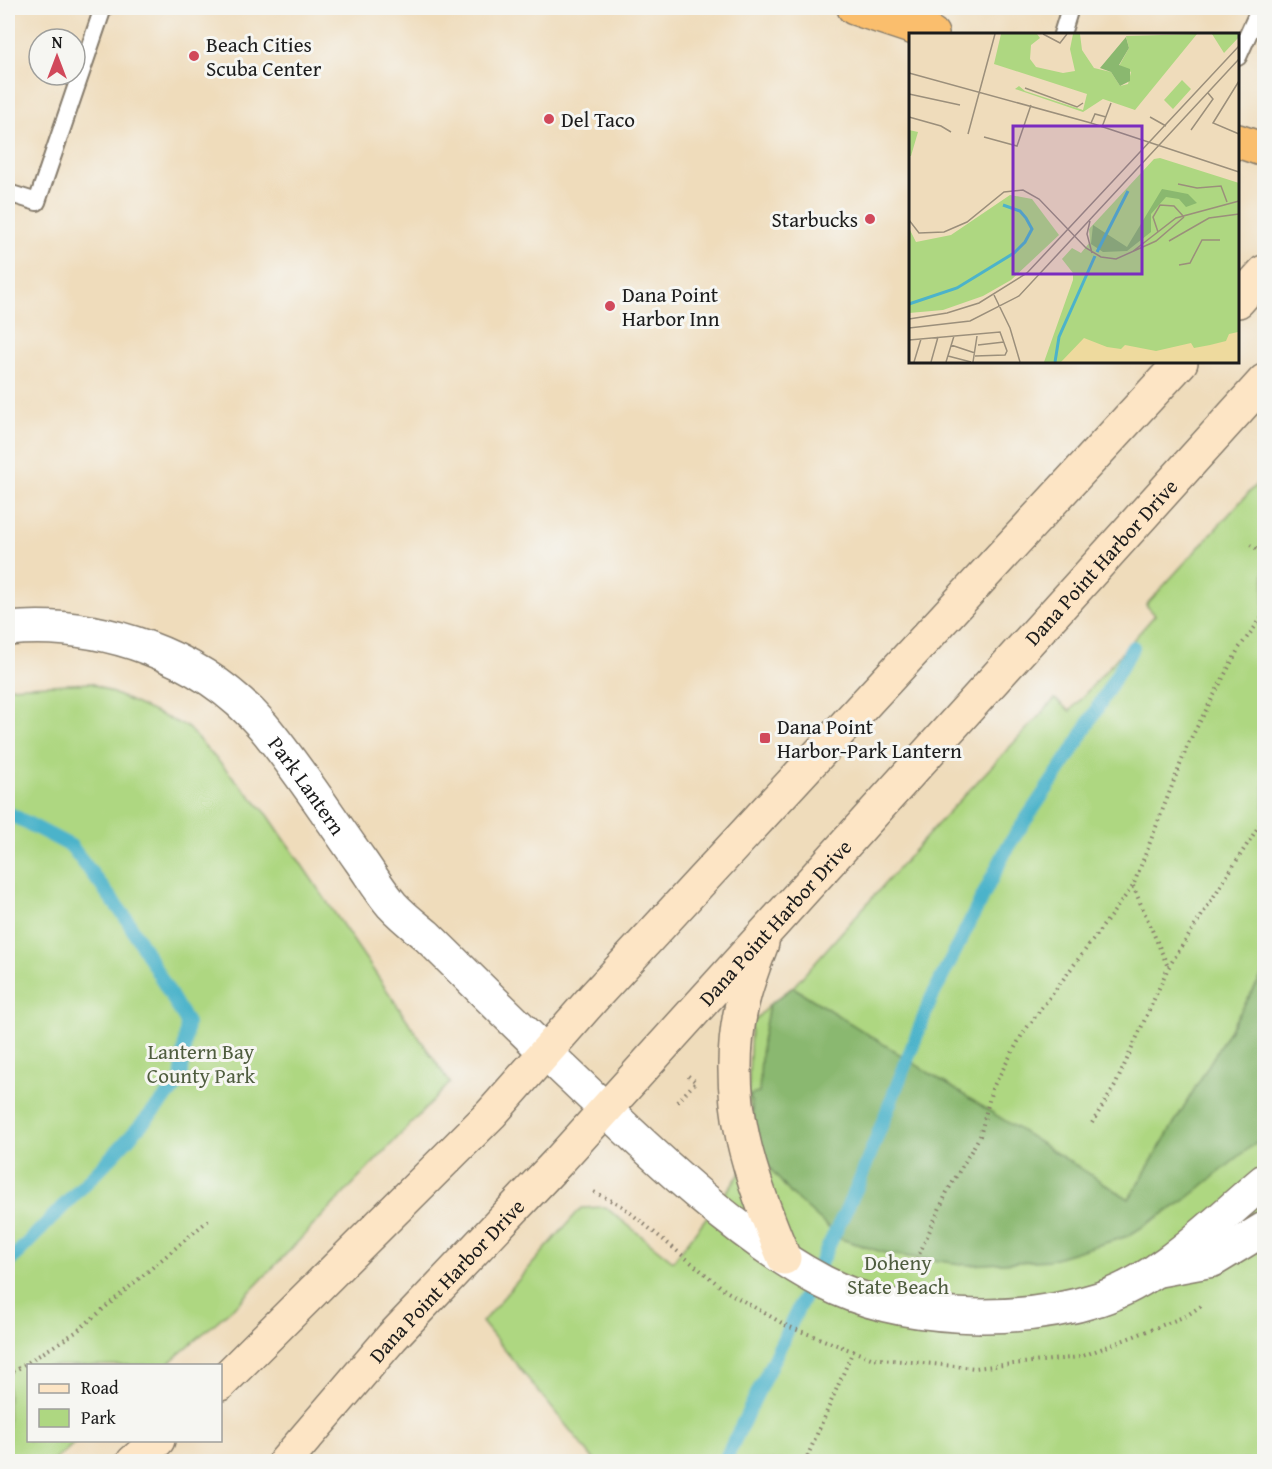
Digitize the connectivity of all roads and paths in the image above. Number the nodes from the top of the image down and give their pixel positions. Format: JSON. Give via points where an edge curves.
{"nodes":[{"id":1,"x":103,"y":8,"type":"edge"},
{"id":2,"x":1070,"y":8,"type":"edge"},
{"id":3,"x":1260,"y":8,"type":"edge"},
{"id":4,"x":873,"y":11,"type":"edge"},
{"id":5,"x":929,"y":33,"type":"edge"},
{"id":6,"x":1062,"y":33,"type":"edge"},
{"id":7,"x":1239,"y":55,"type":"edge"},
{"id":8,"x":1239,"y":141,"type":"edge"},
{"id":9,"x":1264,"y":150,"type":"edge"},
{"id":10,"x":8,"y":193,"type":"edge"},
{"id":11,"x":1264,"y":272,"type":"edge"},
{"id":12,"x":1239,"y":300,"type":"edge"},
{"id":13,"x":1180,"y":363,"type":"edge"},
{"id":14,"x":1264,"y":381,"type":"edge"},
{"id":15,"x":1250,"y":545,"type":"dead end"},
{"id":16,"x":1264,"y":554,"type":"edge"},
{"id":17,"x":1264,"y":615,"type":"edge"},
{"id":18,"x":8,"y":629,"type":"edge"},
{"id":19,"x":1264,"y":818,"type":"edge"},
{"id":20,"x":1133,"y":886,"type":"junction"},
{"id":21,"x":766,"y":930,"type":"junction"},
{"id":22,"x":1168,"y":968,"type":"junction"},
{"id":23,"x":545,"y":1052,"type":"junction"},
{"id":24,"x":605,"y":1108,"type":"junction"},
{"id":25,"x":1092,"y":1124,"type":"dead end"},
{"id":26,"x":1264,"y":1181,"type":"edge"},
{"id":27,"x":1264,"y":1216,"type":"edge"},
{"id":28,"x":211,"y":1218,"type":"dead end"},
{"id":29,"x":1264,"y":1228,"type":"edge"},
{"id":30,"x":784,"y":1258,"type":"junction"},
{"id":31,"x":1213,"y":1260,"type":"junction"},
{"id":32,"x":1155,"y":1271,"type":"junction"},
{"id":33,"x":896,"y":1307,"type":"junction"},
{"id":34,"x":852,"y":1353,"type":"dead end"},
{"id":35,"x":8,"y":1375,"type":"edge"},
{"id":36,"x":222,"y":1381,"type":"edge"},
{"id":37,"x":156,"y":1442,"type":"edge"},
{"id":38,"x":133,"y":1461,"type":"edge"},
{"id":39,"x":285,"y":1461,"type":"edge"},
{"id":40,"x":805,"y":1461,"type":"edge"}],
"edges":[{"from":1,"to":10,"type":"lane","via":[[37,202]]},
{"from":2,"to":6,"type":"lane"},
{"from":3,"to":7,"type":"lane"},
{"from":4,"to":5,"type":"highway"},
{"from":8,"to":9,"type":"highway"},
{"from":11,"to":12,"type":"main road"},
{"from":13,"to":23,"type":"main road"},
{"from":14,"to":21,"type":"main road","name":"Dana Point Harbor Drive"},
{"from":15,"to":16,"type":"path"},
{"from":17,"to":20,"type":"path","via":[[1239,648],[1189,742]]},
{"from":18,"to":23,"type":"street","name":"Park Lantern","via":[[57,628],[137,644],[165,654],[218,686],[260,723],[281,748],[392,906]]},
{"from":19,"to":22,"type":"path"},
{"from":20,"to":22,"type":"path"},
{"from":20,"to":33,"type":"path","via":[[1018,1042],[992,1089],[980,1137],[947,1191]]},
{"from":21,"to":24,"type":"main road","name":"Dana Point Harbor Drive"},
{"from":21,"to":30,"type":"main road","via":[[740,1009],[733,1076],[740,1136],[755,1189]]},
{"from":22,"to":25,"type":"path","via":[[1115,1086]]},
{"from":23,"to":24,"type":"street","name":"Park Lantern"},
{"from":23,"to":36,"type":"main road","via":[[491,1114]]},
{"from":24,"to":30,"type":"street","via":[[725,1215]]},
{"from":24,"to":39,"type":"main road","name":"Dana Point Harbor Drive","via":[[392,1337]]},
{"from":26,"to":32,"type":"street"},
{"from":27,"to":31,"type":"street"},
{"from":28,"to":35,"type":"path","via":[[76,1332]]},
{"from":29,"to":31,"type":"street"},
{"from":30,"to":33,"type":"street","via":[[824,1283]]},
{"from":31,"to":32,"type":"street"},
{"from":32,"to":33,"type":"street","via":[[1103,1298],[1060,1310],[970,1316]]},
{"from":34,"to":40,"type":"path"},
{"from":37,"to":38,"type":"main road"}]}
